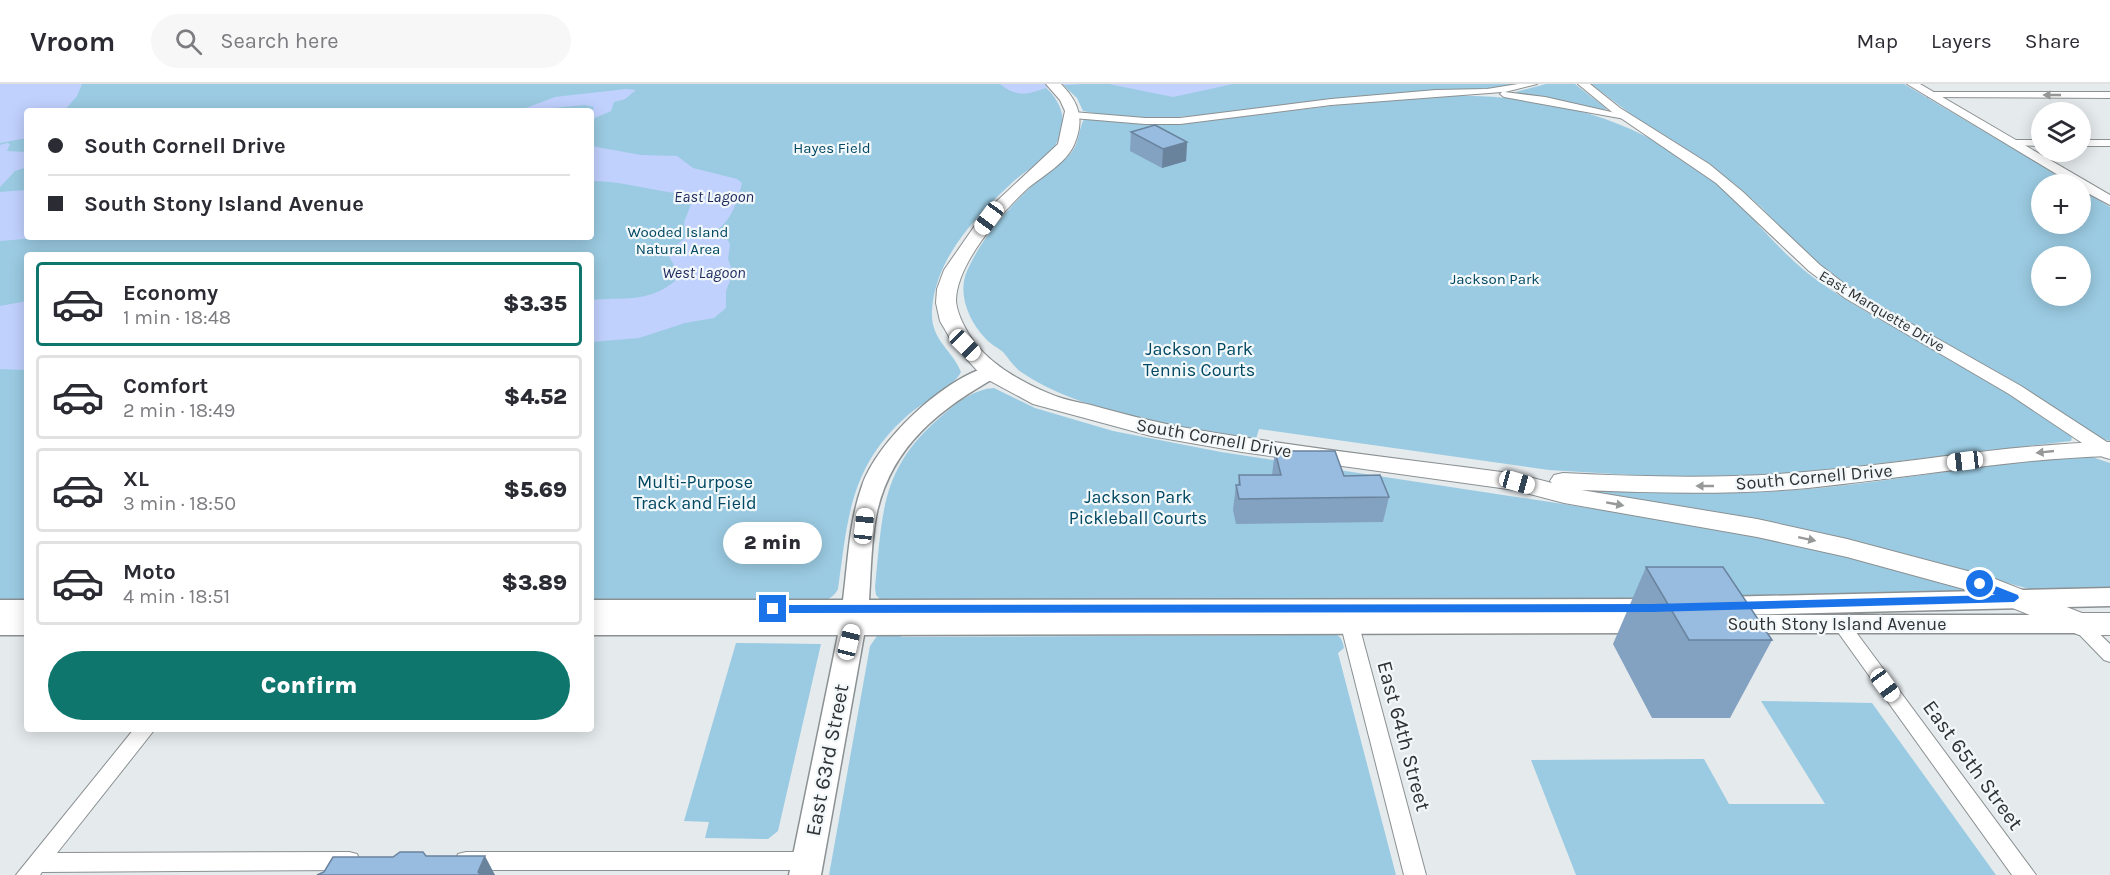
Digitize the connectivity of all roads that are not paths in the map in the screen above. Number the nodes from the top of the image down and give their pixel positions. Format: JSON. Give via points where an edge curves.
{"nodes":[{"id":1,"x":1533,"y":84,"type":"edge"},
{"id":2,"x":1583,"y":84,"type":"edge"},
{"id":3,"x":1912,"y":84,"type":"edge"},
{"id":4,"x":1057,"y":87,"type":"edge"},
{"id":5,"x":1487,"y":92,"type":"junction"},
{"id":6,"x":1931,"y":95,"type":"junction"},
{"id":7,"x":2110,"y":95,"type":"edge"},
{"id":8,"x":1073,"y":115,"type":"junction"},
{"id":9,"x":1625,"y":116,"type":"junction"},
{"id":10,"x":2012,"y":143,"type":"junction"},
{"id":11,"x":2031,"y":143,"type":"edge"},
{"id":12,"x":2091,"y":143,"type":"edge"},
{"id":13,"x":2110,"y":143,"type":"edge"},
{"id":14,"x":2110,"y":201,"type":"edge"},
{"id":15,"x":991,"y":372,"type":"junction"},
{"id":16,"x":2108,"y":450,"type":"edge"},
{"id":17,"x":1517,"y":482,"type":"junction"},
{"id":18,"x":2052,"y":597,"type":"junction"},
{"id":19,"x":2110,"y":597,"type":"edge"},
{"id":20,"x":2014,"y":598,"type":"junction"},
{"id":21,"x":0,"y":609,"type":"edge"},
{"id":22,"x":24,"y":609,"type":"edge"},
{"id":23,"x":594,"y":609,"type":"edge"},
{"id":24,"x":1690,"y":615,"type":"junction"},
{"id":25,"x":1348,"y":617,"type":"junction"},
{"id":26,"x":854,"y":618,"type":"junction"},
{"id":27,"x":1840,"y":624,"type":"junction"},
{"id":28,"x":2079,"y":624,"type":"junction"},
{"id":29,"x":2110,"y":624,"type":"edge"},
{"id":30,"x":0,"y":626,"type":"edge"},
{"id":31,"x":24,"y":626,"type":"edge"},
{"id":32,"x":594,"y":626,"type":"edge"},
{"id":33,"x":2110,"y":655,"type":"edge"},
{"id":34,"x":143,"y":732,"type":"edge"},
{"id":35,"x":374,"y":861,"type":"edge"},
{"id":36,"x":444,"y":861,"type":"edge"},
{"id":37,"x":807,"y":868,"type":"edge"},
{"id":38,"x":32,"y":869,"type":"edge"},
{"id":39,"x":1415,"y":875,"type":"edge"},
{"id":40,"x":2025,"y":875,"type":"edge"}],
"edges":[{"from":1,"to":5,"type":"street"},
{"from":2,"to":9,"type":"street","name":"East Marquette Drive"},
{"from":3,"to":6,"type":"street"},
{"from":4,"to":8,"type":"highway","via":[[1070,103]]},
{"from":5,"to":8,"type":"street","via":[[1353,100],[1180,121]]},
{"from":5,"to":9,"type":"street"},
{"from":7,"to":6,"type":"street","one_way":true},
{"from":6,"to":10,"type":"street"},
{"from":8,"to":15,"type":"highway","name":"South Cornell Drive","via":[[1069,140],[1062,151],[989,218],[967,248],[947,289],[951,321],[965,345]]},
{"from":9,"to":16,"type":"street","name":"East Marquette Drive","via":[[1722,181],[1802,260],[1832,283],[1992,376]]},
{"from":10,"to":11,"type":"street"},
{"from":10,"to":14,"type":"street"},
{"from":12,"to":13,"type":"street"},
{"from":15,"to":17,"type":"highway","name":"South Cornell Drive","via":[[1041,399],[1150,429]]},
{"from":15,"to":26,"type":"main road","name":"East 63rd Street","via":[[953,393],[923,416],[886,460],[874,483],[866,514]]},
{"from":16,"to":17,"type":"highway","name":"South Cornell Drive","one_way":true,"via":[[2062,450],[1736,485]]},
{"from":17,"to":20,"type":"highway","name":"South Cornell Drive","one_way":true,"via":[[1564,495],[1757,528],[1847,548],[1980,584]]},
{"from":18,"to":19,"type":"main road","name":"South Stony Island Avenue"},
{"from":18,"to":20,"type":"main road","name":"South Stony Island Avenue"},
{"from":18,"to":28,"type":"street"},
{"from":20,"to":24,"type":"main road","name":"South Stony Island Avenue"},
{"from":20,"to":28,"type":"highway","name":"South Cornell Drive"},
{"from":21,"to":22,"type":"main road"},
{"from":23,"to":26,"type":"main road","name":"South Stony Island Avenue"},
{"from":24,"to":25,"type":"main road","name":"South Stony Island Avenue"},
{"from":24,"to":27,"type":"main road","name":"South Stony Island Avenue"},
{"from":25,"to":26,"type":"main road","name":"South Stony Island Avenue"},
{"from":25,"to":39,"type":"street","name":"East 64th Street"},
{"from":26,"to":32,"type":"main road","name":"South Stony Island Avenue"},
{"from":26,"to":37,"type":"main road","name":"East 63rd Street"},
{"from":27,"to":28,"type":"main road","name":"South Stony Island Avenue"},
{"from":27,"to":40,"type":"street","name":"East 65th Street"},
{"from":28,"to":29,"type":"highway","name":"South Stony Island Avenue"},
{"from":28,"to":33,"type":"street"},
{"from":30,"to":31,"type":"main road"},
{"from":34,"to":38,"type":"street"},
{"from":35,"to":38,"type":"street"},
{"from":36,"to":37,"type":"street"}]}
